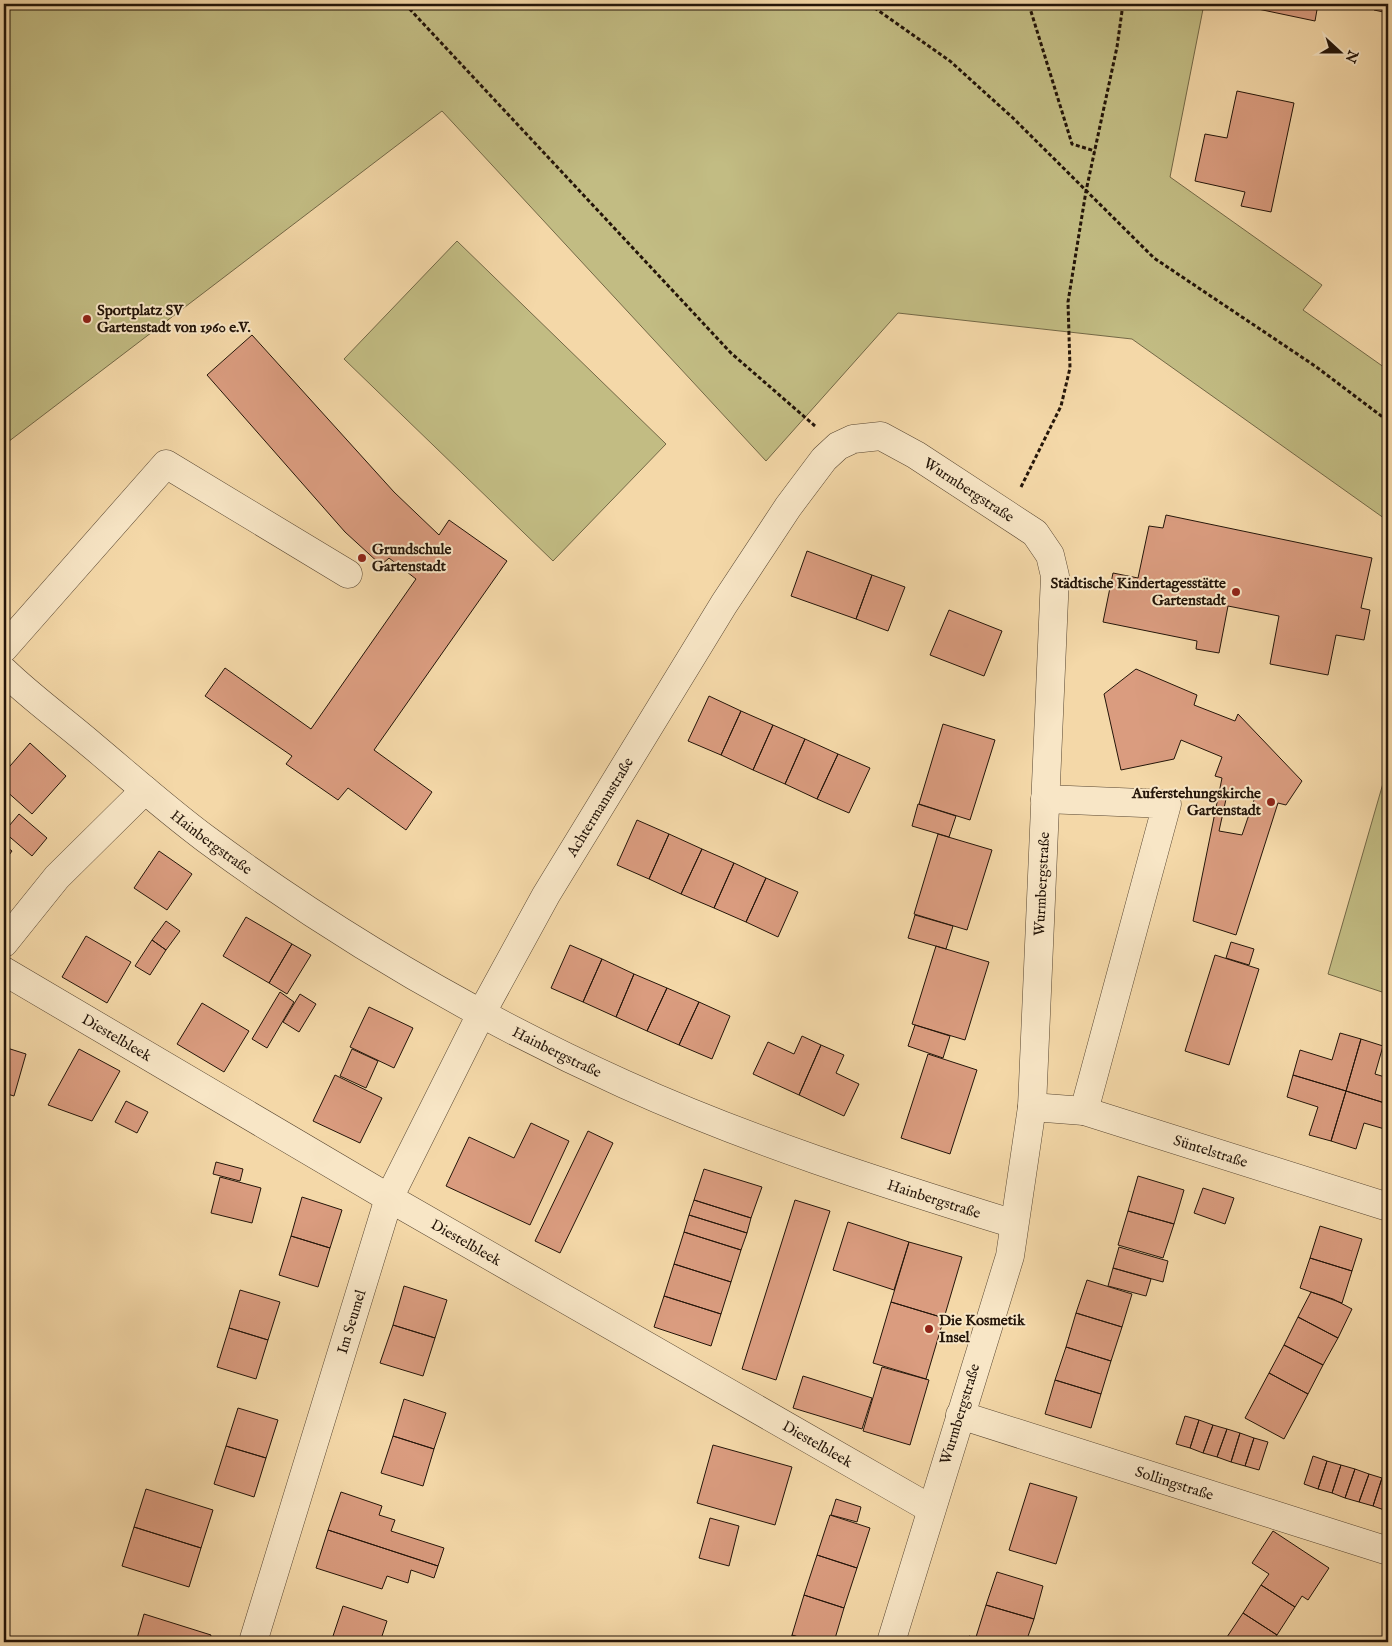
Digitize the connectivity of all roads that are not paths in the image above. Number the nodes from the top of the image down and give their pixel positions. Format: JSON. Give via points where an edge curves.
{"nodes":[{"id":1,"x":348,"y":574,"type":"dead end"},
{"id":2,"x":724,"y":604,"type":"joint"},
{"id":3,"x":4,"y":648,"type":"edge"},
{"id":4,"x":4,"y":671,"type":"edge"},
{"id":5,"x":145,"y":790,"type":"junction"},
{"id":6,"x":1045,"y":799,"type":"junction"},
{"id":7,"x":4,"y":943,"type":"edge"},
{"id":8,"x":4,"y":971,"type":"edge"},
{"id":9,"x":481,"y":1014,"type":"junction"},
{"id":10,"x":1032,"y":1107,"type":"junction"},
{"id":11,"x":1084,"y":1111,"type":"junction"},
{"id":12,"x":389,"y":1198,"type":"junction"},
{"id":13,"x":1388,"y":1207,"type":"edge"},
{"id":14,"x":1014,"y":1224,"type":"junction"},
{"id":15,"x":960,"y":1415,"type":"junction"},
{"id":16,"x":931,"y":1509,"type":"junction"},
{"id":17,"x":1388,"y":1551,"type":"edge"},
{"id":18,"x":253,"y":1642,"type":"edge"},
{"id":19,"x":891,"y":1642,"type":"edge"}],
"edges":[{"from":1,"to":3,"type":"street","via":[[166,464]]},
{"from":2,"to":6,"type":"street","name":"Wurmbergstraße","via":[[788,507],[824,459],[838,446],[853,438],[881,436],[916,455],[1008,513],[1042,542],[1050,555],[1055,576]]},
{"from":2,"to":9,"type":"street","name":"Achtermannstraße","via":[[546,895]]},
{"from":4,"to":5,"type":"street","name":"Hainbergstraße"},
{"from":5,"to":7,"type":"street","via":[[57,876]]},
{"from":5,"to":9,"type":"street","name":"Hainbergstraße","via":[[205,838],[330,925]]},
{"from":6,"to":10,"type":"street","name":"Wurmbergstraße"},
{"from":6,"to":11,"type":"street","via":[[1167,804]]},
{"from":8,"to":12,"type":"street","name":"Diestelbleek"},
{"from":9,"to":12,"type":"street","name":"Im Seumel"},
{"from":9,"to":14,"type":"street","name":"Hainbergstraße","via":[[624,1084],[748,1135],[872,1180]]},
{"from":10,"to":11,"type":"street","name":"Süntelstraße"},
{"from":10,"to":14,"type":"street","name":"Wurmbergstraße"},
{"from":11,"to":13,"type":"street","name":"Süntelstraße"},
{"from":12,"to":16,"type":"street","name":"Diestelbleek"},
{"from":12,"to":18,"type":"street","name":"Im Seumel"},
{"from":14,"to":15,"type":"street","name":"Wurmbergstraße","via":[[1010,1256]]},
{"from":15,"to":16,"type":"street","name":"Wurmbergstraße"},
{"from":15,"to":17,"type":"street","name":"Sollingstraße"},
{"from":16,"to":19,"type":"street","name":"Wurmbergstraße"}]}
